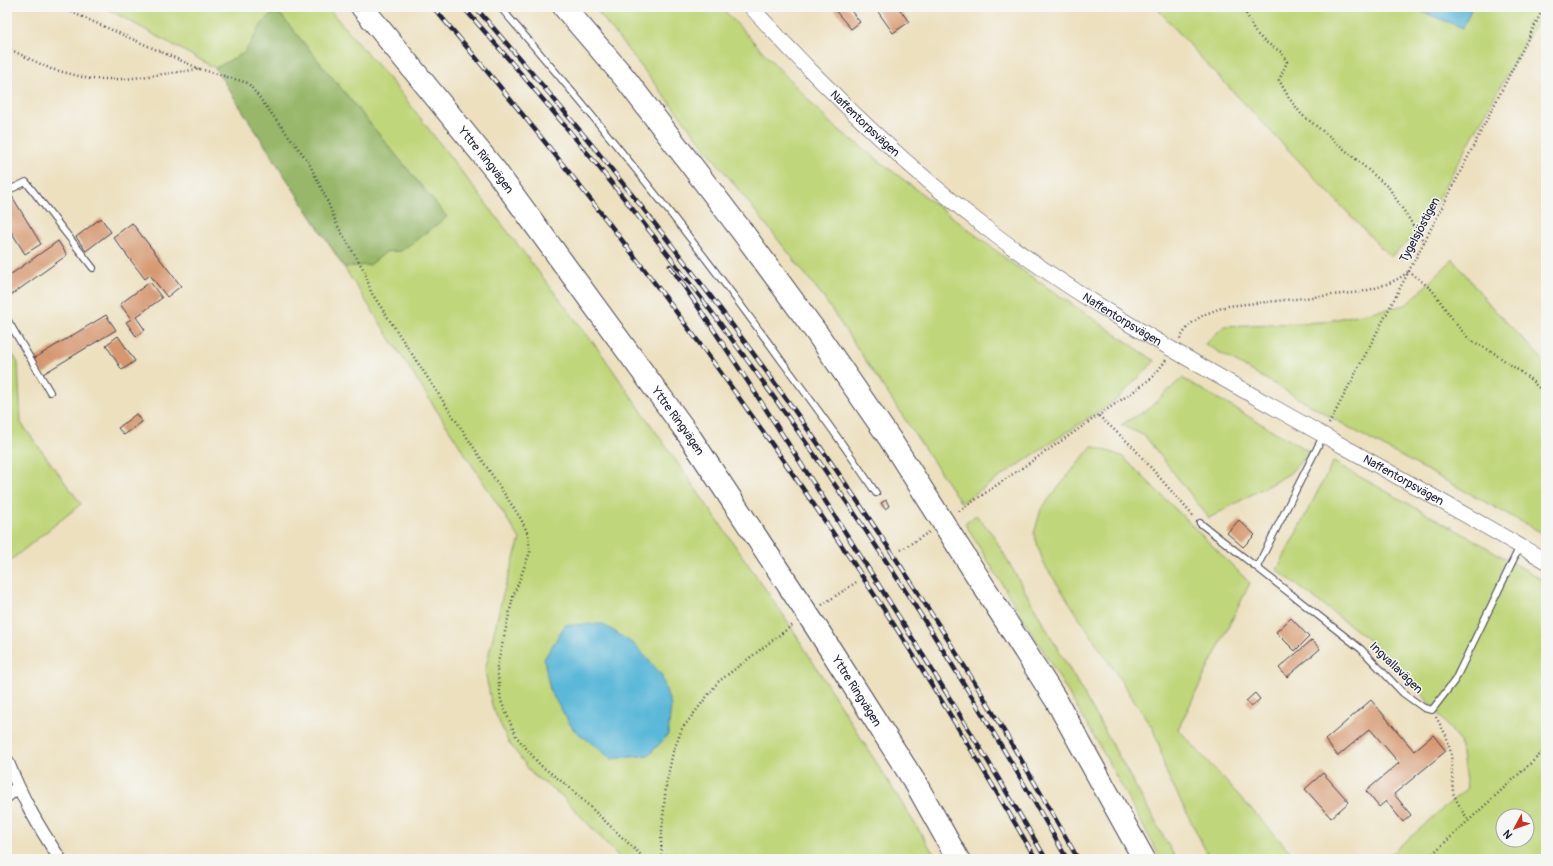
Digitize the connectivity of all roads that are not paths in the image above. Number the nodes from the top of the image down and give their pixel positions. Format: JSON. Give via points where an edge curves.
{"nodes":[{"id":1,"x":345,"y":7,"type":"edge"},
{"id":2,"x":362,"y":7,"type":"edge"},
{"id":3,"x":500,"y":7,"type":"edge"},
{"id":4,"x":564,"y":7,"type":"edge"},
{"id":5,"x":750,"y":7,"type":"edge"},
{"id":6,"x":495,"y":170,"type":"junction"},
{"id":7,"x":7,"y":191,"type":"edge"},
{"id":8,"x":92,"y":268,"type":"dead end"},
{"id":9,"x":7,"y":319,"type":"edge"},
{"id":10,"x":50,"y":392,"type":"dead end"},
{"id":11,"x":1323,"y":436,"type":"junction"},
{"id":12,"x":876,"y":494,"type":"dead end"},
{"id":13,"x":1200,"y":523,"type":"road end"},
{"id":14,"x":1520,"y":546,"type":"junction"},
{"id":15,"x":1546,"y":561,"type":"edge"},
{"id":16,"x":1257,"y":567,"type":"junction"},
{"id":17,"x":7,"y":760,"type":"edge"},
{"id":18,"x":18,"y":787,"type":"junction"},
{"id":19,"x":7,"y":796,"type":"edge"},
{"id":20,"x":60,"y":859,"type":"edge"},
{"id":21,"x":958,"y":859,"type":"edge"},
{"id":22,"x":1144,"y":859,"type":"edge"}],
"edges":[{"from":1,"to":6,"type":"highway"},
{"from":2,"to":6,"type":"highway","name":"Yttre Ringvägen"},
{"from":3,"to":12,"type":"lane","via":[[574,92],[719,274]]},
{"from":4,"to":22,"type":"highway","via":[[624,77],[744,234],[890,439],[1056,700]]},
{"from":5,"to":11,"type":"street","name":"Naffentorpsvägen","via":[[871,130],[994,233],[1101,308]]},
{"from":6,"to":21,"type":"highway","name":"Yttre Ringvägen","via":[[688,434],[821,633],[916,784]]},
{"from":7,"to":8,"type":"lane","via":[[26,182]]},
{"from":9,"to":10,"type":"lane"},
{"from":11,"to":14,"type":"street","name":"Naffentorpsvägen"},
{"from":11,"to":16,"type":"lane"},
{"from":13,"to":16,"type":"lane","name":"Ingvallavägen"},
{"from":14,"to":15,"type":"street","name":"Naffentorpsvägen"},
{"from":14,"to":16,"type":"lane","name":"Ingvallavägen","via":[[1455,680],[1432,710],[1424,708],[1403,693],[1361,649]]},
{"from":17,"to":18,"type":"street"},
{"from":18,"to":19,"type":"street"},
{"from":18,"to":20,"type":"street","via":[[37,824]]}]}
